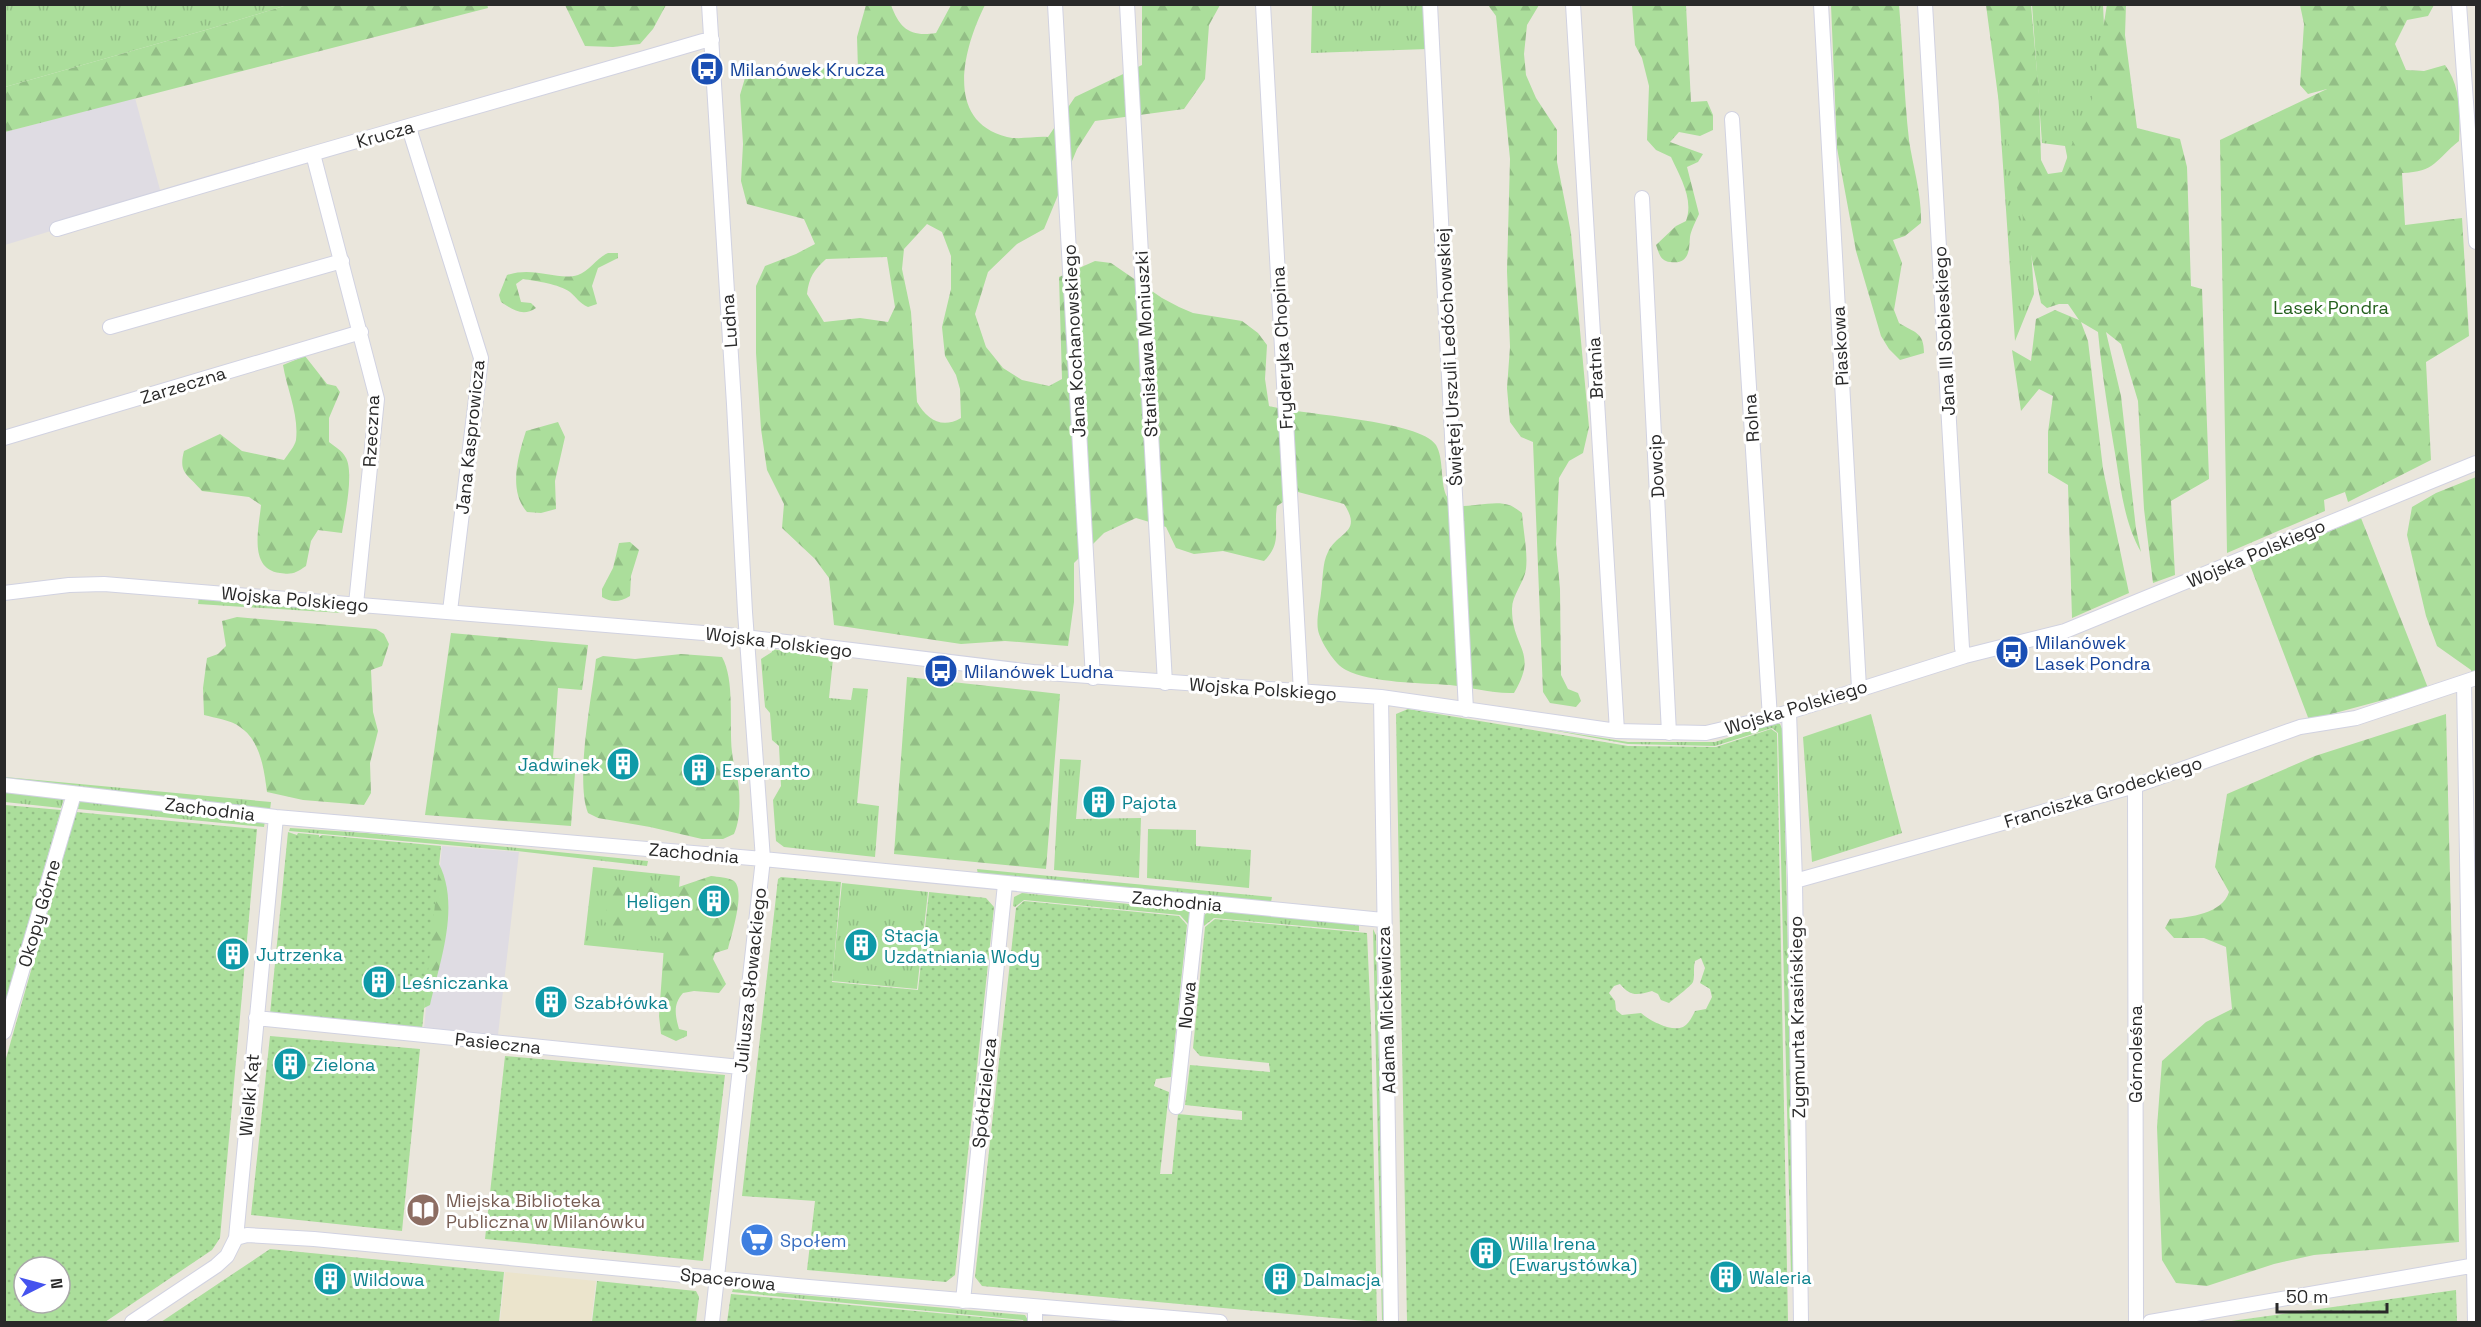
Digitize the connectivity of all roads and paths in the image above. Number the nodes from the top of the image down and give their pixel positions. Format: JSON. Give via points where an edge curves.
{"nodes":[{"id":1,"x":709,"y":4,"type":"edge"},
{"id":2,"x":1055,"y":4,"type":"edge"},
{"id":3,"x":1127,"y":4,"type":"edge"},
{"id":4,"x":1263,"y":4,"type":"edge"},
{"id":5,"x":1430,"y":4,"type":"edge"},
{"id":6,"x":1573,"y":4,"type":"edge"},
{"id":7,"x":1821,"y":4,"type":"edge"},
{"id":8,"x":1925,"y":4,"type":"edge"},
{"id":9,"x":2458,"y":4,"type":"edge"},
{"id":10,"x":712,"y":40,"type":"junction"},
{"id":11,"x":1732,"y":118,"type":"dead end"},
{"id":12,"x":409,"y":128,"type":"junction"},
{"id":13,"x":313,"y":154,"type":"junction"},
{"id":14,"x":1642,"y":198,"type":"dead end"},
{"id":15,"x":57,"y":229,"type":"dead end"},
{"id":16,"x":2476,"y":242,"type":"edge"},
{"id":17,"x":342,"y":261,"type":"junction"},
{"id":18,"x":110,"y":327,"type":"dead end"},
{"id":19,"x":361,"y":332,"type":"junction"},
{"id":20,"x":4,"y":438,"type":"edge"},
{"id":21,"x":2476,"y":463,"type":"edge"},
{"id":22,"x":4,"y":593,"type":"edge"},
{"id":23,"x":356,"y":604,"type":"junction"},
{"id":24,"x":450,"y":611,"type":"junction"},
{"id":25,"x":747,"y":637,"type":"junction"},
{"id":26,"x":1965,"y":656,"type":"junction"},
{"id":27,"x":1093,"y":678,"type":"junction"},
{"id":28,"x":2470,"y":680,"type":"edge"},
{"id":29,"x":1165,"y":683,"type":"junction"},
{"id":30,"x":1859,"y":688,"type":"junction"},
{"id":31,"x":1301,"y":692,"type":"junction"},
{"id":32,"x":1381,"y":697,"type":"junction"},
{"id":33,"x":1466,"y":710,"type":"junction"},
{"id":34,"x":1789,"y":712,"type":"junction"},
{"id":35,"x":1770,"y":718,"type":"junction"},
{"id":36,"x":1617,"y":731,"type":"junction"},
{"id":37,"x":1669,"y":734,"type":"junction"},
{"id":38,"x":4,"y":786,"type":"edge"},
{"id":39,"x":2135,"y":786,"type":"junction"},
{"id":40,"x":74,"y":794,"type":"junction"},
{"id":41,"x":276,"y":817,"type":"junction"},
{"id":42,"x":763,"y":859,"type":"junction"},
{"id":43,"x":1795,"y":881,"type":"junction"},
{"id":44,"x":1005,"y":884,"type":"junction"},
{"id":45,"x":1198,"y":903,"type":"junction"},
{"id":46,"x":1383,"y":920,"type":"junction"},
{"id":47,"x":256,"y":1018,"type":"junction"},
{"id":48,"x":4,"y":1032,"type":"edge"},
{"id":49,"x":740,"y":1067,"type":"junction"},
{"id":50,"x":1176,"y":1107,"type":"dead end"},
{"id":51,"x":236,"y":1238,"type":"junction"},
{"id":52,"x":2475,"y":1265,"type":"edge"},
{"id":53,"x":717,"y":1278,"type":"junction"},
{"id":54,"x":963,"y":1301,"type":"junction"},
{"id":55,"x":1035,"y":1307,"type":"junction"},
{"id":56,"x":132,"y":1323,"type":"edge"},
{"id":57,"x":712,"y":1323,"type":"edge"},
{"id":58,"x":1035,"y":1323,"type":"edge"},
{"id":59,"x":1220,"y":1323,"type":"edge"},
{"id":60,"x":1391,"y":1323,"type":"edge"},
{"id":61,"x":1801,"y":1323,"type":"edge"},
{"id":62,"x":2136,"y":1323,"type":"edge"},
{"id":63,"x":2150,"y":1323,"type":"edge"},
{"id":64,"x":2475,"y":1323,"type":"edge"}],
"edges":[{"from":1,"to":10,"type":"street","name":"Ludna"},
{"from":2,"to":27,"type":"street","name":"Jana Kochanowskiego"},
{"from":3,"to":29,"type":"street","name":"Stanisława Moniuszki"},
{"from":4,"to":31,"type":"street","name":"Fryderyka Chopina"},
{"from":5,"to":33,"type":"street","name":"Świętej Urszuli Ledóchowskiej"},
{"from":6,"to":36,"type":"street","name":"Bratnia"},
{"from":7,"to":30,"type":"street","name":"Piaskowa"},
{"from":8,"to":26,"type":"street","name":"Jana III Sobieskiego"},
{"from":9,"to":16,"type":"street"},
{"from":10,"to":12,"type":"street","name":"Krucza"},
{"from":10,"to":25,"type":"street","name":"Ludna"},
{"from":11,"to":35,"type":"street","name":"Rolna"},
{"from":12,"to":13,"type":"street","name":"Krucza"},
{"from":12,"to":24,"type":"street","name":"Jana Kasprowicza","via":[[481,358]]},
{"from":13,"to":15,"type":"street","name":"Krucza"},
{"from":13,"to":17,"type":"street","name":"Rzeczna"},
{"from":14,"to":37,"type":"street","name":"Dowcip"},
{"from":17,"to":18,"type":"street"},
{"from":17,"to":19,"type":"street","name":"Rzeczna"},
{"from":19,"to":20,"type":"street","name":"Zarzeczna"},
{"from":19,"to":23,"type":"street","name":"Rzeczna","via":[[377,399]]},
{"from":21,"to":26,"type":"street","name":"Wojska Polskiego","via":[[2091,622]]},
{"from":22,"to":23,"type":"street","name":"Wojska Polskiego","via":[[104,584]]},
{"from":23,"to":24,"type":"street","name":"Wojska Polskiego"},
{"from":24,"to":25,"type":"street","name":"Wojska Polskiego"},
{"from":25,"to":27,"type":"street","name":"Wojska Polskiego"},
{"from":25,"to":42,"type":"street","name":"Juliusza Słowackiego"},
{"from":26,"to":30,"type":"street","name":"Wojska Polskiego"},
{"from":27,"to":29,"type":"street","name":"Wojska Polskiego"},
{"from":28,"to":39,"type":"street","name":"Franciszka Grodeckiego","via":[[2356,718],[2300,727]]},
{"from":28,"to":52,"type":"street"},
{"from":29,"to":31,"type":"street","name":"Wojska Polskiego"},
{"from":30,"to":34,"type":"street","name":"Wojska Polskiego"},
{"from":31,"to":32,"type":"street","name":"Wojska Polskiego"},
{"from":32,"to":33,"type":"street","name":"Wojska Polskiego"},
{"from":32,"to":46,"type":"street","name":"Adama Mickiewicza"},
{"from":33,"to":36,"type":"street","name":"Wojska Polskiego"},
{"from":34,"to":35,"type":"street","name":"Wojska Polskiego"},
{"from":34,"to":43,"type":"street","name":"Zygmunta Krasińskiego"},
{"from":35,"to":37,"type":"street","name":"Wojska Polskiego","via":[[1706,733]]},
{"from":36,"to":37,"type":"street","name":"Wojska Polskiego"},
{"from":38,"to":40,"type":"street","name":"Zachodnia"},
{"from":39,"to":43,"type":"street","name":"Franciszka Grodeckiego"},
{"from":39,"to":62,"type":"street","name":"Górnoleśna"},
{"from":40,"to":41,"type":"street","name":"Zachodnia"},
{"from":40,"to":48,"type":"street","name":"Okopy Górne"},
{"from":41,"to":42,"type":"street","name":"Zachodnia"},
{"from":41,"to":47,"type":"street","name":"Wielki Kąt"},
{"from":42,"to":44,"type":"street","name":"Zachodnia"},
{"from":42,"to":49,"type":"street","name":"Juliusza Słowackiego"},
{"from":43,"to":61,"type":"street","name":"Zygmunta Krasińskiego"},
{"from":44,"to":45,"type":"street","name":"Zachodnia"},
{"from":44,"to":54,"type":"street","name":"Spółdzielcza"},
{"from":45,"to":46,"type":"street","name":"Zachodnia"},
{"from":45,"to":50,"type":"street","name":"Nowa"},
{"from":46,"to":60,"type":"street","name":"Adama Mickiewicza"},
{"from":47,"to":49,"type":"street","name":"Pasieczna"},
{"from":47,"to":51,"type":"street","name":"Wielki Kąt"},
{"from":49,"to":53,"type":"street","name":"Juliusza Słowackiego"},
{"from":51,"to":53,"type":"street","name":"Spacerowa","via":[[260,1235]]},
{"from":51,"to":56,"type":"street","name":"Wielki Kąt","via":[[216,1266]]},
{"from":52,"to":63,"type":"street"},
{"from":52,"to":64,"type":"street"},
{"from":53,"to":54,"type":"street","name":"Spacerowa"},
{"from":53,"to":57,"type":"street","name":"Juliusza Słowackiego"},
{"from":54,"to":55,"type":"street","name":"Spacerowa"},
{"from":55,"to":58,"type":"street"},
{"from":55,"to":59,"type":"street","name":"Spacerowa"}]}
